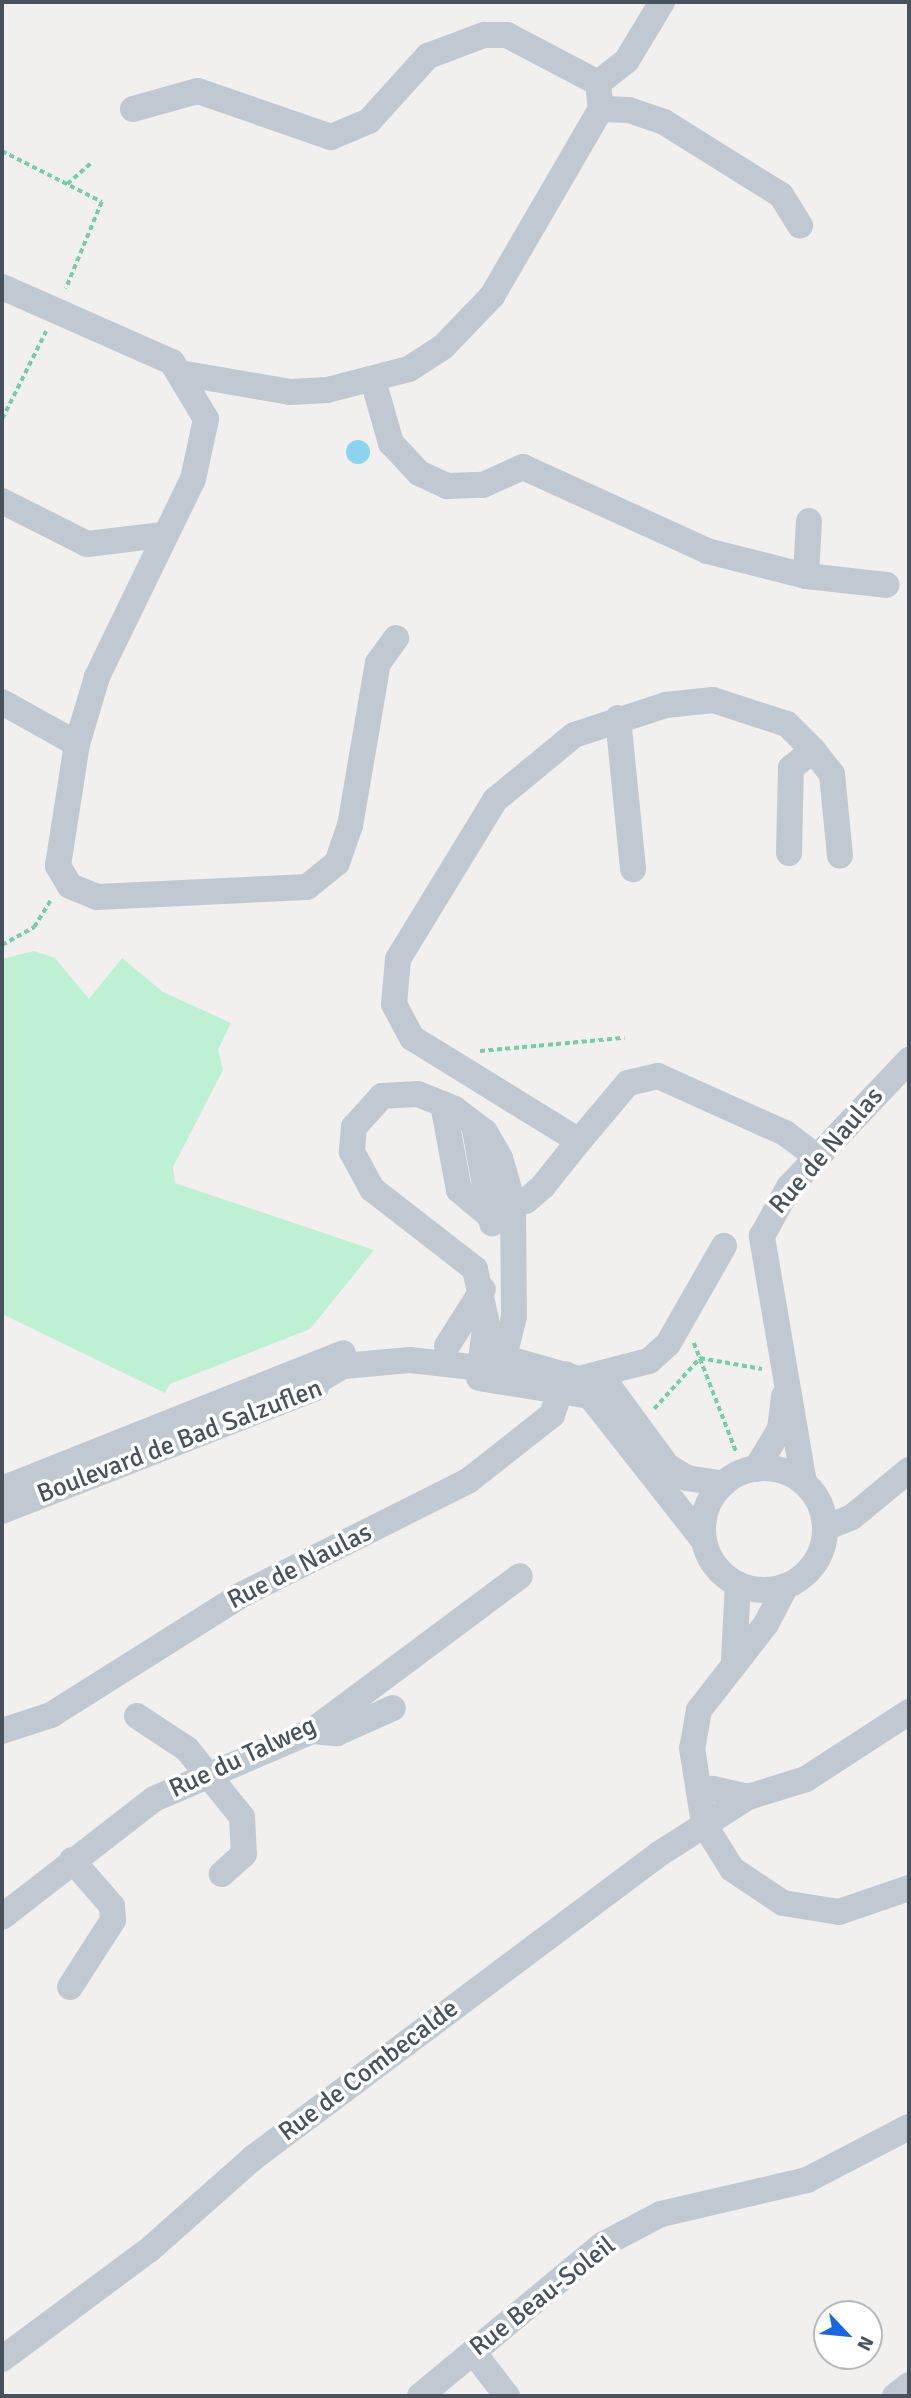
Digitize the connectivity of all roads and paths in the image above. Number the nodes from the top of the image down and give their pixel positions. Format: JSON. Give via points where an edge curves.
{"nodes":[{"id":1,"x":662,"y":2,"type":"edge"},
{"id":2,"x":598,"y":83,"type":"junction"},
{"id":3,"x":132,"y":109,"type":"dead end"},
{"id":4,"x":601,"y":109,"type":"junction"},
{"id":5,"x":2,"y":151,"type":"edge"},
{"id":6,"x":92,"y":162,"type":"dead end"},
{"id":7,"x":67,"y":184,"type":"junction"},
{"id":8,"x":800,"y":225,"type":"dead end"},
{"id":9,"x":2,"y":287,"type":"edge"},
{"id":10,"x":57,"y":311,"type":"junction"},
{"id":11,"x":180,"y":373,"type":"junction"},
{"id":12,"x":373,"y":380,"type":"junction"},
{"id":13,"x":254,"y":387,"type":"junction"},
{"id":14,"x":201,"y":403,"type":"junction"},
{"id":15,"x":2,"y":419,"type":"edge"},
{"id":16,"x":2,"y":501,"type":"edge"},
{"id":17,"x":809,"y":521,"type":"dead end"},
{"id":18,"x":163,"y":535,"type":"junction"},
{"id":19,"x":807,"y":576,"type":"junction"},
{"id":20,"x":887,"y":585,"type":"dead end"},
{"id":21,"x":396,"y":638,"type":"dead end"},
{"id":22,"x":2,"y":702,"type":"edge"},
{"id":23,"x":618,"y":718,"type":"junction"},
{"id":24,"x":77,"y":744,"type":"junction"},
{"id":25,"x":813,"y":750,"type":"junction"},
{"id":26,"x":789,"y":853,"type":"dead end"},
{"id":27,"x":840,"y":856,"type":"dead end"},
{"id":28,"x":633,"y":869,"type":"dead end"},
{"id":29,"x":65,"y":877,"type":"junction"},
{"id":30,"x":2,"y":945,"type":"edge"},
{"id":31,"x":624,"y":1038,"type":"dead end"},
{"id":32,"x":909,"y":1060,"type":"edge"},
{"id":33,"x":453,"y":1061,"type":"junction"},
{"id":34,"x":458,"y":1112,"type":"junction"},
{"id":35,"x":579,"y":1141,"type":"junction"},
{"id":36,"x":817,"y":1157,"type":"junction"},
{"id":37,"x":513,"y":1203,"type":"junction"},
{"id":38,"x":500,"y":1225,"type":"junction"},
{"id":39,"x":724,"y":1246,"type":"dead end"},
{"id":40,"x":483,"y":1289,"type":"junction"},
{"id":41,"x":684,"y":1319,"type":"junction"},
{"id":42,"x":447,"y":1346,"type":"junction"},
{"id":43,"x":700,"y":1358,"type":"junction"},
{"id":44,"x":490,"y":1364,"type":"junction"},
{"id":45,"x":785,"y":1373,"type":"junction"},
{"id":46,"x":572,"y":1379,"type":"junction"},
{"id":47,"x":638,"y":1421,"type":"junction"},
{"id":48,"x":909,"y":1470,"type":"edge"},
{"id":49,"x":741,"y":1475,"type":"junction"},
{"id":50,"x":804,"y":1483,"type":"junction"},
{"id":51,"x":2,"y":1489,"type":"edge"},
{"id":52,"x":2,"y":1511,"type":"edge"},
{"id":53,"x":825,"y":1528,"type":"junction"},
{"id":54,"x":704,"y":1541,"type":"junction"},
{"id":55,"x":520,"y":1576,"type":"dead end"},
{"id":56,"x":737,"y":1584,"type":"junction"},
{"id":57,"x":786,"y":1586,"type":"junction"},
{"id":58,"x":734,"y":1658,"type":"junction"},
{"id":59,"x":714,"y":1685,"type":"junction"},
{"id":60,"x":393,"y":1709,"type":"dead end"},
{"id":61,"x":909,"y":1712,"type":"edge"},
{"id":62,"x":137,"y":1716,"type":"dead end"},
{"id":63,"x":2,"y":1731,"type":"edge"},
{"id":64,"x":312,"y":1731,"type":"junction"},
{"id":65,"x":208,"y":1774,"type":"junction"},
{"id":66,"x":712,"y":1809,"type":"junction"},
{"id":67,"x":72,"y":1860,"type":"junction"},
{"id":68,"x":222,"y":1874,"type":"dead end"},
{"id":69,"x":909,"y":1888,"type":"edge"},
{"id":70,"x":2,"y":1917,"type":"edge"},
{"id":71,"x":70,"y":1987,"type":"dead end"},
{"id":72,"x":909,"y":2127,"type":"edge"},
{"id":73,"x":473,"y":2352,"type":"junction"},
{"id":74,"x":2,"y":2360,"type":"edge"},
{"id":75,"x":909,"y":2385,"type":"edge"},
{"id":76,"x":419,"y":2396,"type":"edge"},
{"id":77,"x":507,"y":2396,"type":"edge"},
{"id":78,"x":895,"y":2396,"type":"edge"}],
"edges":[{"from":1,"to":2,"type":"street","via":[[627,60]]},
{"from":2,"to":3,"type":"street","via":[[507,35],[484,35],[428,56],[369,121],[331,137],[198,91]]},
{"from":2,"to":4,"type":"street"},
{"from":4,"to":8,"type":"street","via":[[629,110],[664,122],[781,195]]},
{"from":4,"to":12,"type":"street","via":[[471,321],[409,369]]},
{"from":5,"to":7,"type":"path"},
{"from":6,"to":7,"type":"path"},
{"from":7,"to":10,"type":"path","via":[[102,202]]},
{"from":9,"to":10,"type":"street"},
{"from":10,"to":11,"type":"street","via":[[142,345]]},
{"from":10,"to":15,"type":"path"},
{"from":11,"to":13,"type":"street"},
{"from":11,"to":14,"type":"street"},
{"from":12,"to":13,"type":"street","via":[[327,390]]},
{"from":12,"to":19,"type":"street","via":[[391,443],[419,473],[447,486],[483,485],[523,467],[707,551]]},
{"from":13,"to":14,"type":"street"},
{"from":14,"to":18,"type":"street","via":[[203,449]]},
{"from":16,"to":18,"type":"street","via":[[87,544]]},
{"from":17,"to":19,"type":"street"},
{"from":18,"to":24,"type":"street","via":[[97,677]]},
{"from":19,"to":20,"type":"street"},
{"from":21,"to":29,"type":"street","via":[[378,663],[337,863],[307,887],[96,897],[70,886]]},
{"from":22,"to":24,"type":"street"},
{"from":23,"to":25,"type":"street","via":[[713,700],[787,724]]},
{"from":23,"to":28,"type":"street"},
{"from":23,"to":33,"type":"street","via":[[574,735],[495,800],[398,959],[394,1004],[403,1027]]},
{"from":24,"to":29,"type":"street","via":[[58,866]]},
{"from":25,"to":26,"type":"street","via":[[790,768]]},
{"from":25,"to":27,"type":"street","via":[[832,774]]},
{"from":29,"to":30,"type":"path","via":[[34,927]]},
{"from":31,"to":33,"type":"path","via":[[487,1048]]},
{"from":32,"to":36,"type":"street","name":"Rue de Naulas"},
{"from":33,"to":35,"type":"street"},
{"from":34,"to":37,"type":"street","via":[[500,1158]]},
{"from":34,"to":38,"type":"street"},
{"from":34,"to":38,"type":"street","via":[[459,1190]]},
{"from":34,"to":40,"type":"street","via":[[418,1094],[382,1096],[354,1127],[352,1152],[372,1189],[460,1252]]},
{"from":35,"to":36,"type":"street","via":[[628,1083],[658,1076],[785,1133]]},
{"from":35,"to":37,"type":"street","via":[[543,1186]]},
{"from":36,"to":45,"type":"street","name":"Rue de Naulas","via":[[776,1204],[762,1236]]},
{"from":37,"to":38,"type":"street"},
{"from":38,"to":44,"type":"street","via":[[514,1316]]},
{"from":39,"to":41,"type":"street"},
{"from":40,"to":42,"type":"street"},
{"from":40,"to":44,"type":"street"},
{"from":41,"to":43,"type":"path"},
{"from":41,"to":46,"type":"street","via":[[649,1361]]},
{"from":42,"to":44,"type":"street","name":"Boulevard de Bad Salzuflen"},
{"from":42,"to":51,"type":"street","name":"Boulevard de Bad Salzuflen","via":[[366,1347],[331,1356]]},
{"from":43,"to":45,"type":"path"},
{"from":43,"to":47,"type":"path"},
{"from":43,"to":49,"type":"path"},
{"from":44,"to":46,"type":"street","name":"Boulevard de Bad Salzuflen"},
{"from":44,"to":52,"type":"street","name":"Boulevard de Bad Salzuflen","via":[[298,1392]]},
{"from":45,"to":49,"type":"street","name":"Rue de Naulas","via":[[780,1429]]},
{"from":45,"to":50,"type":"street","name":"Rue de Naulas"},
{"from":46,"to":47,"type":"street","name":"Boulevard de Bad Salzuflen","via":[[622,1398]]},
{"from":46,"to":54,"type":"street","name":"Boulevard de Bad Salzuflen","via":[[606,1409],[653,1482],[690,1515]]},
{"from":46,"to":63,"type":"street","name":"Rue de Naulas","via":[[552,1415],[468,1481],[243,1594],[51,1715]]},
{"from":47,"to":49,"type":"street","name":"Boulevard de Bad Salzuflen","via":[[667,1466],[687,1478]]},
{"from":48,"to":53,"type":"street","via":[[852,1517]]},
{"from":49,"to":50,"type":"street"},
{"from":49,"to":54,"type":"street","via":[[707,1510]]},
{"from":50,"to":53,"type":"street"},
{"from":53,"to":57,"type":"street","via":[[814,1565]]},
{"from":54,"to":56,"type":"street","via":[[722,1574]]},
{"from":55,"to":64,"type":"street","name":"Rue du Talweg"},
{"from":56,"to":57,"type":"street"},
{"from":56,"to":58,"type":"street"},
{"from":57,"to":58,"type":"street","via":[[766,1624]]},
{"from":58,"to":59,"type":"street"},
{"from":59,"to":66,"type":"street","via":[[705,1749]]},
{"from":59,"to":66,"type":"street","via":[[699,1710],[692,1748]]},
{"from":60,"to":64,"type":"street","via":[[337,1733]]},
{"from":61,"to":66,"type":"street","name":"Rue de Combecalde","via":[[806,1779]]},
{"from":62,"to":65,"type":"street","via":[[187,1749]]},
{"from":64,"to":65,"type":"street","name":"Rue du Talweg"},
{"from":65,"to":67,"type":"street","name":"Rue du Talweg","via":[[154,1799]]},
{"from":65,"to":68,"type":"street","via":[[242,1817],[246,1836],[244,1854]]},
{"from":66,"to":69,"type":"street","via":[[739,1854],[776,1886],[820,1899],[882,1897]]},
{"from":66,"to":74,"type":"street","name":"Rue de Combecalde","via":[[253,2158],[149,2250]]},
{"from":67,"to":70,"type":"street","name":"Rue du Talweg"},
{"from":67,"to":71,"type":"street","via":[[112,1906],[113,1920]]},
{"from":72,"to":73,"type":"street","name":"Rue Beau-Soleil","via":[[807,2180],[649,2220],[602,2245]]},
{"from":73,"to":76,"type":"street","name":"Rue Beau-Soleil"},
{"from":73,"to":77,"type":"street"},
{"from":75,"to":78,"type":"street"}]}
